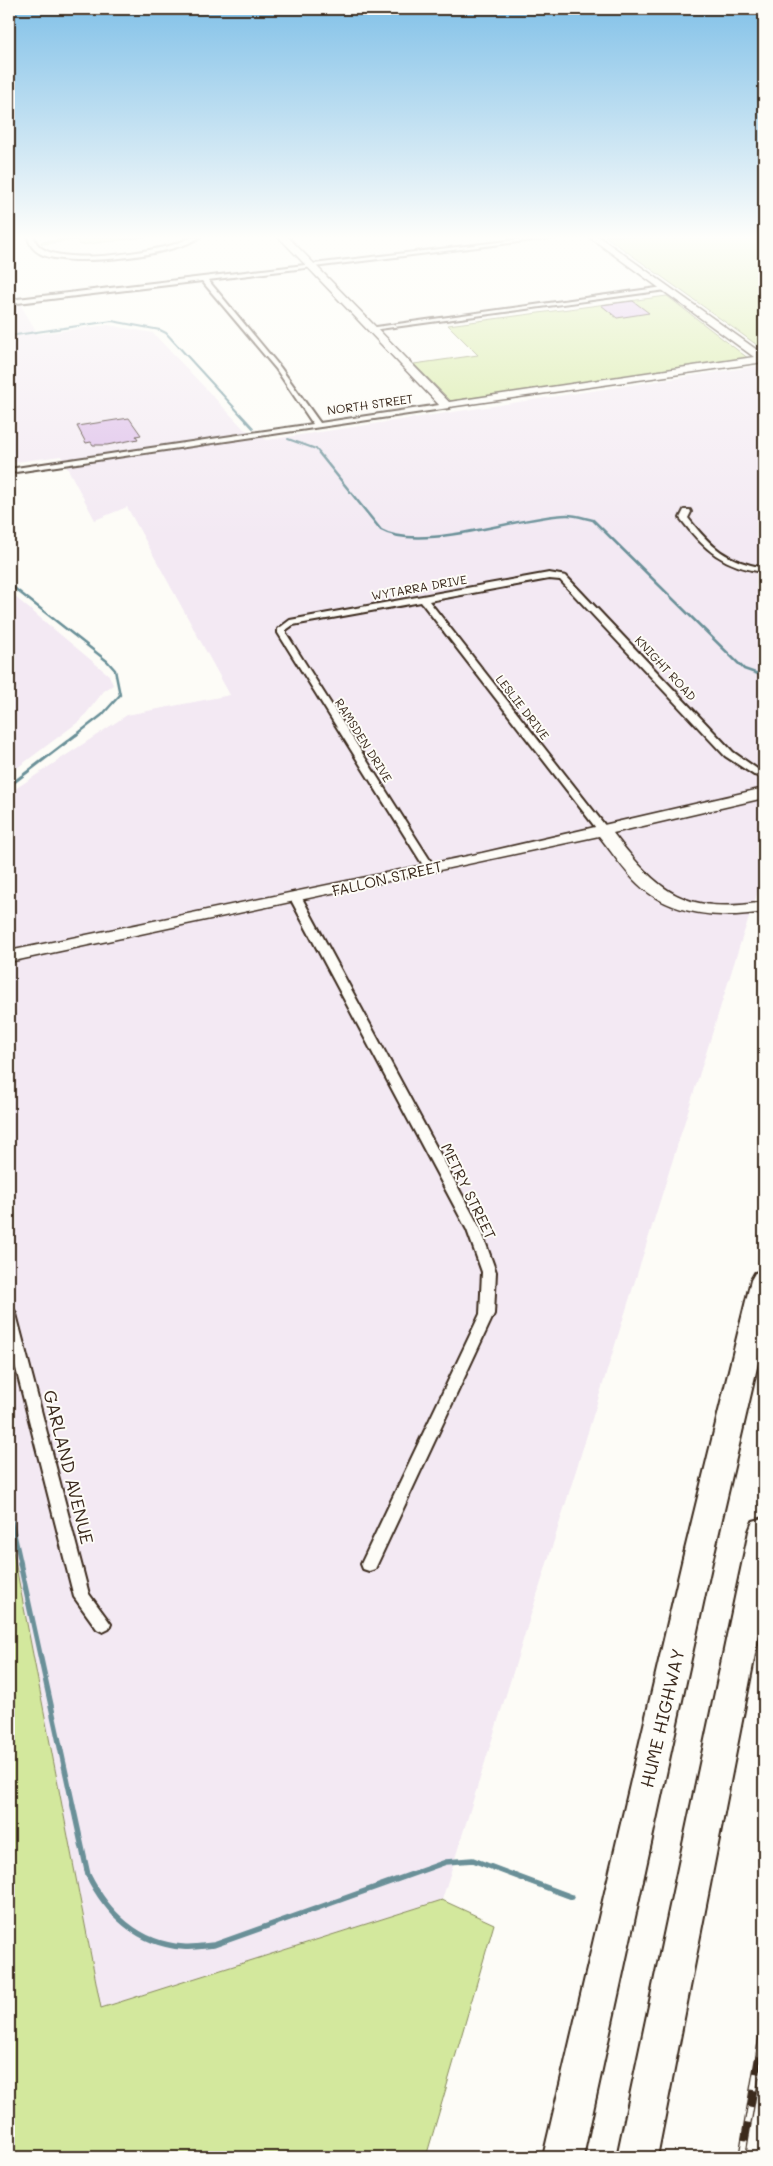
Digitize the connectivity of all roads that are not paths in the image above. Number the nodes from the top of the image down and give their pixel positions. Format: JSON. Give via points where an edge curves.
{"nodes":[{"id":1,"x":252,"y":337,"type":"edge"},
{"id":2,"x":381,"y":337,"type":"edge"},
{"id":3,"x":736,"y":337,"type":"edge"},
{"id":4,"x":764,"y":357,"type":"edge"},
{"id":5,"x":446,"y":406,"type":"junction"},
{"id":6,"x":317,"y":424,"type":"junction"},
{"id":7,"x":9,"y":471,"type":"edge"},
{"id":8,"x":687,"y":512,"type":"dead end"},
{"id":9,"x":764,"y":570,"type":"edge"},
{"id":10,"x":558,"y":577,"type":"joint"},
{"id":11,"x":423,"y":599,"type":"junction"},
{"id":12,"x":285,"y":626,"type":"joint"},
{"id":13,"x":758,"y":773,"type":"dead end"},
{"id":14,"x":764,"y":792,"type":"edge"},
{"id":15,"x":603,"y":830,"type":"junction"},
{"id":16,"x":430,"y":868,"type":"junction"},
{"id":17,"x":296,"y":898,"type":"junction"},
{"id":18,"x":764,"y":907,"type":"edge"},
{"id":19,"x":9,"y":957,"type":"edge"},
{"id":20,"x":764,"y":1280,"type":"edge"},
{"id":21,"x":9,"y":1314,"type":"edge"},
{"id":22,"x":764,"y":1531,"type":"edge"},
{"id":23,"x":369,"y":1564,"type":"dead end"},
{"id":24,"x":104,"y":1624,"type":"dead end"},
{"id":25,"x":563,"y":2157,"type":"edge"},
{"id":26,"x":637,"y":2157,"type":"edge"}],
"edges":[{"from":1,"to":6,"type":"street"},
{"from":2,"to":5,"type":"street"},
{"from":3,"to":4,"type":"street"},
{"from":4,"to":5,"type":"street","name":"NORTH STREET"},
{"from":5,"to":6,"type":"street","name":"NORTH STREET"},
{"from":6,"to":7,"type":"street","name":"NORTH STREET"},
{"from":8,"to":9,"type":"street","via":[[684,518],[691,527],[723,558]]},
{"from":10,"to":11,"type":"street","name":"WYTARRA DRIVE"},
{"from":10,"to":13,"type":"street","name":"KNIGHT ROAD","via":[[568,581],[729,754]]},
{"from":11,"to":12,"type":"street","name":"WYTARRA DRIVE","via":[[296,621]]},
{"from":11,"to":15,"type":"street","name":"LESLIE DRIVE"},
{"from":12,"to":16,"type":"street","name":"RAMSDEN DRIVE","via":[[282,633]]},
{"from":14,"to":15,"type":"street","name":"FALLON STREET"},
{"from":15,"to":16,"type":"street","name":"FALLON STREET"},
{"from":15,"to":18,"type":"street","via":[[649,886],[670,898],[716,911]]},
{"from":16,"to":17,"type":"street","name":"FALLON STREET"},
{"from":17,"to":19,"type":"street","name":"FALLON STREET"},
{"from":17,"to":23,"type":"street","name":"METRY STREET","via":[[474,1230],[489,1272],[487,1314]]},
{"from":20,"to":25,"type":"highway","name":"HUME HIGHWAY"},
{"from":21,"to":24,"type":"street","name":"GARLAND AVENUE","via":[[82,1598]]},
{"from":22,"to":26,"type":"highway"}]}
